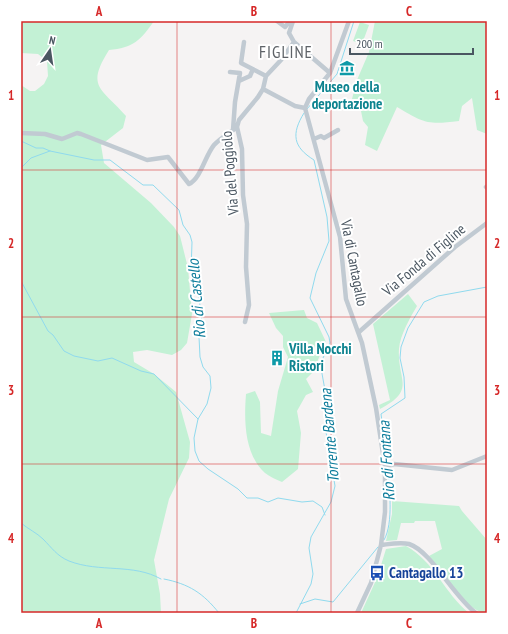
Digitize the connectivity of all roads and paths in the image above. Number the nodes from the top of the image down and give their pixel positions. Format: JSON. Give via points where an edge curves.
{"nodes":[{"id":1,"x":277,"y":21,"type":"edge"},
{"id":2,"x":291,"y":21,"type":"edge"},
{"id":3,"x":349,"y":21,"type":"edge"},
{"id":4,"x":244,"y":42,"type":"dead end"},
{"id":5,"x":294,"y":42,"type":"junction"},
{"id":6,"x":247,"y":67,"type":"junction"},
{"id":7,"x":253,"y":69,"type":"junction"},
{"id":8,"x":230,"y":72,"type":"dead end"},
{"id":9,"x":330,"y":73,"type":"junction"},
{"id":10,"x":240,"y":74,"type":"junction"},
{"id":11,"x":266,"y":76,"type":"junction"},
{"id":12,"x":239,"y":81,"type":"junction"},
{"id":13,"x":263,"y":89,"type":"junction"},
{"id":14,"x":306,"y":111,"type":"junction"},
{"id":15,"x":235,"y":129,"type":"junction"},
{"id":16,"x":338,"y":130,"type":"dead end"},
{"id":17,"x":21,"y":133,"type":"edge"},
{"id":18,"x":314,"y":139,"type":"junction"},
{"id":19,"x":487,"y":224,"type":"edge"},
{"id":20,"x":245,"y":322,"type":"dead end"},
{"id":21,"x":359,"y":332,"type":"junction"},
{"id":22,"x":487,"y":456,"type":"edge"},
{"id":23,"x":385,"y":467,"type":"junction"},
{"id":24,"x":380,"y":543,"type":"junction"},
{"id":25,"x":357,"y":613,"type":"edge"},
{"id":26,"x":476,"y":613,"type":"edge"}],
"edges":[{"from":1,"to":2,"type":"street","via":[[285,27]]},
{"from":2,"to":5,"type":"street","via":[[289,33]]},
{"from":3,"to":9,"type":"street"},
{"from":4,"to":6,"type":"street","via":[[241,63]]},
{"from":5,"to":9,"type":"street"},
{"from":5,"to":11,"type":"street"},
{"from":6,"to":7,"type":"street"},
{"from":6,"to":10,"type":"street"},
{"from":7,"to":11,"type":"street"},
{"from":7,"to":12,"type":"street","via":[[250,76]]},
{"from":8,"to":10,"type":"street"},
{"from":9,"to":14,"type":"street","via":[[309,99]]},
{"from":10,"to":12,"type":"street"},
{"from":11,"to":13,"type":"street"},
{"from":12,"to":15,"type":"street","via":[[235,102]]},
{"from":13,"to":14,"type":"street"},
{"from":13,"to":15,"type":"street","name":"Via del Poggiolo"},
{"from":14,"to":18,"type":"street","name":"Via di Cantagallo"},
{"from":15,"to":17,"type":"street","via":[[215,144],[204,159],[197,176],[189,184],[168,157],[147,160],[87,135],[76,133],[62,139],[45,134]]},
{"from":15,"to":20,"type":"street","name":"Via del Poggiolo","via":[[242,149],[249,305]]},
{"from":16,"to":18,"type":"street","via":[[324,138],[321,136]]},
{"from":18,"to":21,"type":"street","name":"Via di Cantagallo","via":[[340,237],[346,299]]},
{"from":19,"to":21,"type":"street","name":"Via Fonda di Figline","via":[[455,247]]},
{"from":21,"to":23,"type":"street","name":"Via di Cantagallo"},
{"from":22,"to":23,"type":"street","via":[[452,470],[390,465]]},
{"from":23,"to":24,"type":"street","name":"Via di Cantagallo","via":[[385,512]]},
{"from":24,"to":25,"type":"street","name":"Via di Cantagallo","via":[[370,586]]},
{"from":24,"to":26,"type":"street","via":[[401,543],[415,548],[429,560],[462,602]]}]}
